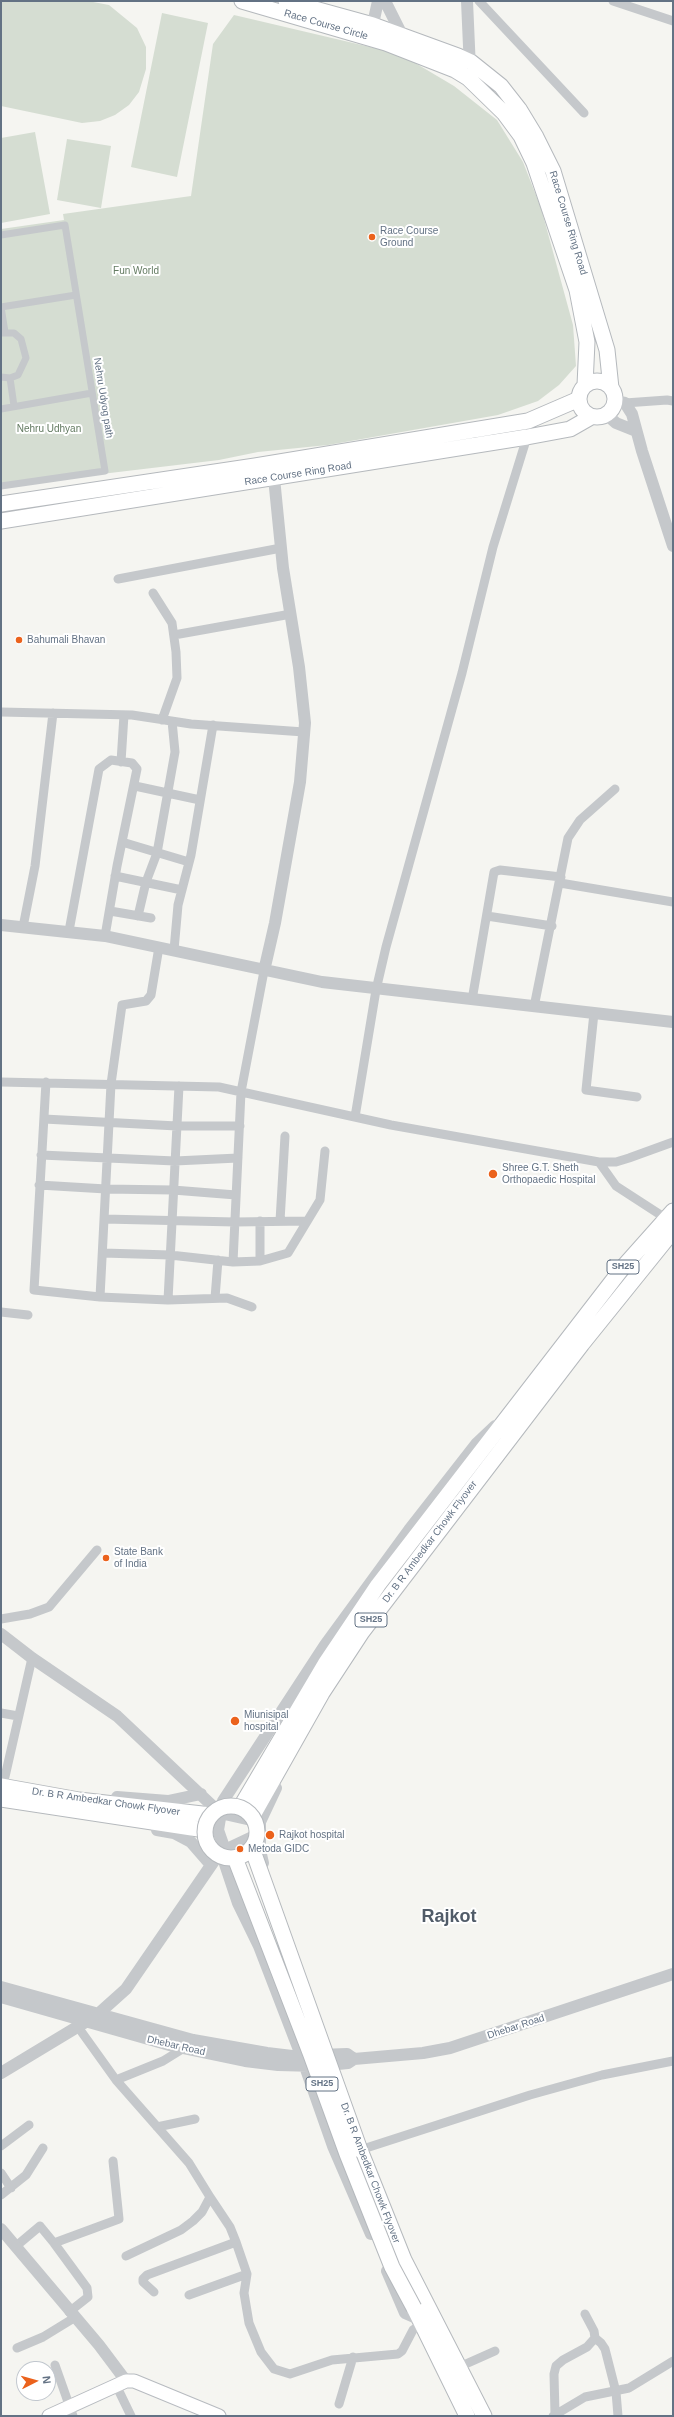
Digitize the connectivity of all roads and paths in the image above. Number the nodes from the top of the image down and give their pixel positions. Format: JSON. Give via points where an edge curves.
{"nodes":[{"id":1,"x":242,"y":1,"type":"edge"},
{"id":2,"x":286,"y":1,"type":"edge"},
{"id":3,"x":378,"y":1,"type":"edge"},
{"id":4,"x":384,"y":1,"type":"edge"},
{"id":5,"x":467,"y":1,"type":"edge"},
{"id":6,"x":479,"y":1,"type":"edge"},
{"id":7,"x":613,"y":1,"type":"edge"},
{"id":8,"x":673,"y":21,"type":"edge"},
{"id":9,"x":371,"y":32,"type":"junction"},
{"id":10,"x":396,"y":42,"type":"junction"},
{"id":11,"x":461,"y":62,"type":"junction"},
{"id":12,"x":584,"y":113,"type":"dead end"},
{"id":13,"x":1,"y":235,"type":"edge"},
{"id":14,"x":76,"y":295,"type":"junction"},
{"id":15,"x":1,"y":307,"type":"edge"},
{"id":16,"x":3,"y":333,"type":"edge"},
{"id":17,"x":1,"y":376,"type":"edge"},
{"id":18,"x":10,"y":378,"type":"junction"},
{"id":19,"x":582,"y":392,"type":"junction"},
{"id":20,"x":92,"y":393,"type":"junction"},
{"id":21,"x":617,"y":397,"type":"junction"},
{"id":22,"x":673,"y":401,"type":"edge"},
{"id":23,"x":14,"y":406,"type":"junction"},
{"id":24,"x":1,"y":409,"type":"edge"},
{"id":25,"x":606,"y":415,"type":"junction"},
{"id":26,"x":591,"y":417,"type":"junction"},
{"id":27,"x":636,"y":431,"type":"junction"},
{"id":28,"x":527,"y":437,"type":"junction"},
{"id":29,"x":272,"y":463,"type":"junction"},
{"id":30,"x":274,"y":478,"type":"junction"},
{"id":31,"x":1,"y":486,"type":"edge"},
{"id":32,"x":1,"y":504,"type":"edge"},
{"id":33,"x":1,"y":522,"type":"edge"},
{"id":34,"x":673,"y":546,"type":"edge"},
{"id":35,"x":281,"y":548,"type":"junction"},
{"id":36,"x":118,"y":579,"type":"dead end"},
{"id":37,"x":153,"y":593,"type":"dead end"},
{"id":38,"x":291,"y":614,"type":"junction"},
{"id":39,"x":174,"y":635,"type":"junction"},
{"id":40,"x":1,"y":712,"type":"edge"},
{"id":41,"x":53,"y":713,"type":"junction"},
{"id":42,"x":124,"y":715,"type":"junction"},
{"id":43,"x":162,"y":720,"type":"junction"},
{"id":44,"x":172,"y":721,"type":"junction"},
{"id":45,"x":213,"y":725,"type":"junction"},
{"id":46,"x":304,"y":732,"type":"junction"},
{"id":47,"x":121,"y":762,"type":"junction"},
{"id":48,"x":135,"y":786,"type":"junction"},
{"id":49,"x":615,"y":789,"type":"dead end"},
{"id":50,"x":166,"y":793,"type":"junction"},
{"id":51,"x":200,"y":800,"type":"junction"},
{"id":52,"x":122,"y":842,"type":"junction"},
{"id":53,"x":157,"y":853,"type":"junction"},
{"id":54,"x":189,"y":862,"type":"junction"},
{"id":55,"x":115,"y":876,"type":"junction"},
{"id":56,"x":560,"y":880,"type":"junction"},
{"id":57,"x":146,"y":882,"type":"junction"},
{"id":58,"x":182,"y":890,"type":"junction"},
{"id":59,"x":673,"y":902,"type":"edge"},
{"id":60,"x":110,"y":911,"type":"junction"},
{"id":61,"x":138,"y":916,"type":"junction"},
{"id":62,"x":487,"y":916,"type":"junction"},
{"id":63,"x":151,"y":918,"type":"dead end"},
{"id":64,"x":1,"y":925,"type":"edge"},
{"id":65,"x":552,"y":926,"type":"junction"},
{"id":66,"x":23,"y":927,"type":"junction"},
{"id":67,"x":69,"y":931,"type":"junction"},
{"id":68,"x":105,"y":936,"type":"junction"},
{"id":69,"x":159,"y":947,"type":"junction"},
{"id":70,"x":174,"y":950,"type":"junction"},
{"id":71,"x":264,"y":971,"type":"junction"},
{"id":72,"x":376,"y":990,"type":"junction"},
{"id":73,"x":472,"y":1000,"type":"junction"},
{"id":74,"x":534,"y":1007,"type":"junction"},
{"id":75,"x":594,"y":1013,"type":"junction"},
{"id":76,"x":673,"y":1022,"type":"edge"},
{"id":77,"x":1,"y":1082,"type":"edge"},
{"id":78,"x":46,"y":1082,"type":"junction"},
{"id":79,"x":111,"y":1084,"type":"junction"},
{"id":80,"x":179,"y":1086,"type":"junction"},
{"id":81,"x":241,"y":1092,"type":"junction"},
{"id":82,"x":636,"y":1097,"type":"dead end"},
{"id":83,"x":355,"y":1118,"type":"junction"},
{"id":84,"x":44,"y":1119,"type":"junction"},
{"id":85,"x":109,"y":1124,"type":"junction"},
{"id":86,"x":177,"y":1126,"type":"junction"},
{"id":87,"x":240,"y":1126,"type":"junction"},
{"id":88,"x":285,"y":1136,"type":"dead end"},
{"id":89,"x":673,"y":1142,"type":"edge"},
{"id":90,"x":325,"y":1151,"type":"dead end"},
{"id":91,"x":41,"y":1155,"type":"junction"},
{"id":92,"x":108,"y":1156,"type":"junction"},
{"id":93,"x":238,"y":1158,"type":"junction"},
{"id":94,"x":175,"y":1161,"type":"junction"},
{"id":95,"x":600,"y":1162,"type":"junction"},
{"id":96,"x":39,"y":1185,"type":"junction"},
{"id":97,"x":106,"y":1190,"type":"junction"},
{"id":98,"x":173,"y":1190,"type":"junction"},
{"id":99,"x":236,"y":1195,"type":"junction"},
{"id":100,"x":104,"y":1219,"type":"junction"},
{"id":101,"x":172,"y":1221,"type":"junction"},
{"id":102,"x":280,"y":1221,"type":"junction"},
{"id":103,"x":307,"y":1221,"type":"junction"},
{"id":104,"x":671,"y":1221,"type":"edge"},
{"id":105,"x":235,"y":1222,"type":"junction"},
{"id":106,"x":260,"y":1222,"type":"junction"},
{"id":107,"x":103,"y":1253,"type":"junction"},
{"id":108,"x":170,"y":1255,"type":"junction"},
{"id":109,"x":218,"y":1260,"type":"junction"},
{"id":110,"x":260,"y":1261,"type":"junction"},
{"id":111,"x":233,"y":1262,"type":"junction"},
{"id":112,"x":100,"y":1297,"type":"junction"},
{"id":113,"x":215,"y":1298,"type":"junction"},
{"id":114,"x":168,"y":1300,"type":"junction"},
{"id":115,"x":252,"y":1307,"type":"dead end"},
{"id":116,"x":1,"y":1312,"type":"edge"},
{"id":117,"x":28,"y":1315,"type":"dead end"},
{"id":118,"x":499,"y":1427,"type":"junction"},
{"id":119,"x":97,"y":1550,"type":"dead end"},
{"id":120,"x":1,"y":1619,"type":"edge"},
{"id":121,"x":1,"y":1634,"type":"edge"},
{"id":122,"x":32,"y":1658,"type":"junction"},
{"id":123,"x":1,"y":1713,"type":"edge"},
{"id":124,"x":18,"y":1716,"type":"junction"},
{"id":125,"x":2,"y":1783,"type":"edge"},
{"id":126,"x":201,"y":1794,"type":"junction"},
{"id":127,"x":1,"y":1799,"type":"edge"},
{"id":128,"x":1,"y":1805,"type":"edge"},
{"id":129,"x":240,"y":1808,"type":"junction"},
{"id":130,"x":216,"y":1814,"type":"junction"},
{"id":131,"x":258,"y":1824,"type":"junction"},
{"id":132,"x":205,"y":1830,"type":"junction"},
{"id":133,"x":252,"y":1848,"type":"junction"},
{"id":134,"x":230,"y":1854,"type":"junction"},
{"id":135,"x":211,"y":1865,"type":"junction"},
{"id":136,"x":673,"y":1974,"type":"edge"},
{"id":137,"x":1,"y":1987,"type":"edge"},
{"id":138,"x":1,"y":1997,"type":"edge"},
{"id":139,"x":98,"y":2015,"type":"junction"},
{"id":140,"x":82,"y":2025,"type":"junction"},
{"id":141,"x":184,"y":2048,"type":"junction"},
{"id":142,"x":334,"y":2060,"type":"junction"},
{"id":143,"x":303,"y":2061,"type":"junction"},
{"id":144,"x":673,"y":2061,"type":"edge"},
{"id":145,"x":1,"y":2073,"type":"edge"},
{"id":146,"x":116,"y":2080,"type":"junction"},
{"id":147,"x":195,"y":2119,"type":"dead end"},
{"id":148,"x":29,"y":2124,"type":"dead end"},
{"id":149,"x":157,"y":2127,"type":"junction"},
{"id":150,"x":1,"y":2146,"type":"edge"},
{"id":151,"x":43,"y":2148,"type":"dead end"},
{"id":152,"x":366,"y":2148,"type":"junction"},
{"id":153,"x":113,"y":2161,"type":"dead end"},
{"id":154,"x":1,"y":2173,"type":"edge"},
{"id":155,"x":11,"y":2188,"type":"junction"},
{"id":156,"x":1,"y":2195,"type":"edge"},
{"id":157,"x":210,"y":2196,"type":"junction"},
{"id":158,"x":1,"y":2229,"type":"edge"},
{"id":159,"x":236,"y":2242,"type":"junction"},
{"id":160,"x":54,"y":2243,"type":"junction"},
{"id":161,"x":16,"y":2247,"type":"junction"},
{"id":162,"x":126,"y":2256,"type":"dead end"},
{"id":163,"x":247,"y":2274,"type":"junction"},
{"id":164,"x":154,"y":2292,"type":"dead end"},
{"id":165,"x":189,"y":2296,"type":"dead end"},
{"id":166,"x":423,"y":2314,"type":"junction"},
{"id":167,"x":585,"y":2314,"type":"dead end"},
{"id":168,"x":72,"y":2315,"type":"junction"},
{"id":169,"x":595,"y":2338,"type":"junction"},
{"id":170,"x":17,"y":2348,"type":"dead end"},
{"id":171,"x":495,"y":2351,"type":"dead end"},
{"id":172,"x":353,"y":2357,"type":"junction"},
{"id":173,"x":673,"y":2361,"type":"edge"},
{"id":174,"x":459,"y":2367,"type":"junction"},
{"id":175,"x":56,"y":2368,"type":"edge"},
{"id":176,"x":121,"y":2383,"type":"junction"},
{"id":177,"x":616,"y":2392,"type":"junction"},
{"id":178,"x":339,"y":2404,"type":"dead end"},
{"id":179,"x":72,"y":2412,"type":"edge"},
{"id":180,"x":554,"y":2415,"type":"edge"},
{"id":181,"x":49,"y":2416,"type":"edge"},
{"id":182,"x":131,"y":2416,"type":"edge"},
{"id":183,"x":219,"y":2416,"type":"edge"},
{"id":184,"x":467,"y":2416,"type":"edge"},
{"id":185,"x":484,"y":2416,"type":"edge"},
{"id":186,"x":618,"y":2416,"type":"edge"}],
"edges":[{"from":1,"to":9,"type":"main road","name":"Race Course Circle"},
{"from":2,"to":9,"type":"main road","name":"Race Course Circle"},
{"from":3,"to":9,"type":"street"},
{"from":4,"to":10,"type":"street"},
{"from":5,"to":11,"type":"street","via":[[467,25]]},
{"from":6,"to":12,"type":"street"},
{"from":7,"to":8,"type":"street"},
{"from":9,"to":10,"type":"main road","name":"Race Course Circle"},
{"from":10,"to":11,"type":"main road","name":"Race Course Ring Road"},
{"from":11,"to":19,"type":"main road","name":"Race Course Ring Road","via":[[468,78],[504,113],[521,136],[534,163],[577,290],[586,342]]},
{"from":11,"to":21,"type":"main road","name":"Race Course Ring Road","via":[[501,86],[536,136],[552,171],[607,350]]},
{"from":13,"to":14,"type":"street","name":"Nehru Udyog path","via":[[65,225]]},
{"from":14,"to":15,"type":"street"},
{"from":14,"to":20,"type":"street","name":"Nehru Udyog path"},
{"from":15,"to":16,"type":"street"},
{"from":16,"to":18,"type":"street","via":[[14,333],[21,339],[26,354],[18,375]]},
{"from":17,"to":18,"type":"street"},
{"from":18,"to":23,"type":"street"},
{"from":19,"to":21,"type":"main road","via":[[590,382],[602,382]]},
{"from":19,"to":26,"type":"main road","via":[[582,410]]},
{"from":19,"to":29,"type":"main road","name":"Race Course Ring Road","via":[[528,421]]},
{"from":20,"to":23,"type":"street"},
{"from":20,"to":31,"type":"street","name":"Nehru Udyog path","via":[[105,471]]},
{"from":21,"to":22,"type":"street"},
{"from":21,"to":25,"type":"main road","via":[[611,412]]},
{"from":21,"to":27,"type":"street","via":[[632,414]]},
{"from":23,"to":24,"type":"street"},
{"from":25,"to":26,"type":"main road"},
{"from":25,"to":27,"type":"street","via":[[616,423]]},
{"from":26,"to":28,"type":"main road","name":"Race Course Ring Road","via":[[570,429]]},
{"from":27,"to":34,"type":"street"},
{"from":28,"to":30,"type":"main road","name":"Race Course Ring Road"},
{"from":28,"to":72,"type":"street","via":[[493,548],[462,673],[402,884]]},
{"from":29,"to":30,"type":"street"},
{"from":29,"to":32,"type":"main road","name":"Race Course Ring Road"},
{"from":30,"to":33,"type":"main road","name":"Race Course Ring Road"},
{"from":30,"to":35,"type":"street"},
{"from":35,"to":36,"type":"street"},
{"from":35,"to":38,"type":"street"},
{"from":37,"to":39,"type":"street","via":[[172,623]]},
{"from":38,"to":39,"type":"street"},
{"from":38,"to":46,"type":"street","via":[[300,667]]},
{"from":39,"to":43,"type":"street","via":[[177,678]]},
{"from":40,"to":41,"type":"street"},
{"from":41,"to":42,"type":"street"},
{"from":41,"to":66,"type":"street","via":[[35,866]]},
{"from":42,"to":43,"type":"street"},
{"from":42,"to":47,"type":"street"},
{"from":43,"to":44,"type":"street"},
{"from":44,"to":45,"type":"street"},
{"from":44,"to":50,"type":"street","via":[[175,752]]},
{"from":45,"to":46,"type":"street"},
{"from":45,"to":51,"type":"street"},
{"from":46,"to":71,"type":"street","via":[[300,782],[275,924]]},
{"from":47,"to":48,"type":"street","via":[[132,763],[138,769]]},
{"from":47,"to":67,"type":"street","via":[[110,760],[99,769]]},
{"from":48,"to":50,"type":"street"},
{"from":48,"to":52,"type":"street"},
{"from":49,"to":56,"type":"street","via":[[572,829]]},
{"from":50,"to":51,"type":"street"},
{"from":50,"to":53,"type":"street"},
{"from":51,"to":54,"type":"street"},
{"from":52,"to":53,"type":"street"},
{"from":52,"to":55,"type":"street"},
{"from":53,"to":54,"type":"street"},
{"from":53,"to":57,"type":"street"},
{"from":54,"to":58,"type":"street"},
{"from":55,"to":57,"type":"street"},
{"from":55,"to":60,"type":"street"},
{"from":56,"to":59,"type":"street"},
{"from":56,"to":62,"type":"street","via":[[500,870],[494,872]]},
{"from":56,"to":65,"type":"street"},
{"from":57,"to":58,"type":"street"},
{"from":57,"to":61,"type":"street"},
{"from":58,"to":70,"type":"street"},
{"from":60,"to":61,"type":"street"},
{"from":60,"to":68,"type":"street"},
{"from":61,"to":63,"type":"street"},
{"from":62,"to":65,"type":"street"},
{"from":62,"to":73,"type":"street"},
{"from":64,"to":66,"type":"street"},
{"from":65,"to":74,"type":"street"},
{"from":66,"to":67,"type":"street"},
{"from":67,"to":68,"type":"street"},
{"from":68,"to":69,"type":"street"},
{"from":69,"to":70,"type":"street"},
{"from":69,"to":79,"type":"street","via":[[151,995],[146,1001],[122,1005]]},
{"from":70,"to":71,"type":"street"},
{"from":71,"to":72,"type":"street"},
{"from":71,"to":81,"type":"street"},
{"from":72,"to":73,"type":"street"},
{"from":72,"to":83,"type":"street"},
{"from":73,"to":74,"type":"street"},
{"from":74,"to":75,"type":"street"},
{"from":75,"to":76,"type":"street"},
{"from":75,"to":82,"type":"street","via":[[586,1090]]},
{"from":77,"to":78,"type":"street"},
{"from":78,"to":79,"type":"street"},
{"from":78,"to":84,"type":"street"},
{"from":79,"to":80,"type":"street"},
{"from":79,"to":85,"type":"street"},
{"from":80,"to":81,"type":"street","via":[[219,1087]]},
{"from":80,"to":86,"type":"street"},
{"from":81,"to":83,"type":"street"},
{"from":81,"to":87,"type":"street"},
{"from":83,"to":95,"type":"street"},
{"from":84,"to":85,"type":"street"},
{"from":84,"to":91,"type":"street"},
{"from":85,"to":86,"type":"street"},
{"from":85,"to":92,"type":"street"},
{"from":86,"to":87,"type":"street"},
{"from":86,"to":94,"type":"street"},
{"from":87,"to":93,"type":"street"},
{"from":88,"to":102,"type":"street"},
{"from":89,"to":95,"type":"street","via":[[616,1162]]},
{"from":90,"to":103,"type":"street","via":[[320,1200]]},
{"from":91,"to":92,"type":"street"},
{"from":91,"to":96,"type":"street"},
{"from":92,"to":94,"type":"street"},
{"from":92,"to":97,"type":"street"},
{"from":93,"to":94,"type":"street"},
{"from":93,"to":99,"type":"street"},
{"from":94,"to":98,"type":"street"},
{"from":95,"to":104,"type":"street","via":[[616,1186]]},
{"from":96,"to":97,"type":"street"},
{"from":96,"to":112,"type":"street","via":[[34,1290]]},
{"from":97,"to":98,"type":"street"},
{"from":97,"to":100,"type":"street"},
{"from":98,"to":99,"type":"street"},
{"from":98,"to":101,"type":"street"},
{"from":99,"to":105,"type":"street"},
{"from":100,"to":101,"type":"street"},
{"from":100,"to":107,"type":"street"},
{"from":101,"to":105,"type":"street"},
{"from":101,"to":108,"type":"street"},
{"from":102,"to":103,"type":"street"},
{"from":102,"to":106,"type":"street"},
{"from":103,"to":110,"type":"street","via":[[288,1253]]},
{"from":104,"to":118,"type":"main road","number":"SH25","via":[[624,1266]]},
{"from":104,"to":131,"type":"main road","name":"Dr. B R Ambedkar Chowk Flyover","number":"SH25","via":[[362,1632],[322,1693]]},
{"from":105,"to":106,"type":"street"},
{"from":105,"to":111,"type":"street"},
{"from":106,"to":110,"type":"street"},
{"from":107,"to":108,"type":"street"},
{"from":107,"to":112,"type":"street"},
{"from":108,"to":109,"type":"street"},
{"from":108,"to":114,"type":"street"},
{"from":109,"to":111,"type":"street"},
{"from":109,"to":113,"type":"street"},
{"from":110,"to":111,"type":"street"},
{"from":112,"to":114,"type":"street"},
{"from":113,"to":114,"type":"street"},
{"from":113,"to":115,"type":"street","via":[[227,1298]]},
{"from":116,"to":117,"type":"street"},
{"from":118,"to":129,"type":"main road","name":"Dr. B R Ambedkar Chowk Flyover","number":"SH25","via":[[350,1624]]},
{"from":118,"to":130,"type":"street","via":[[492,1426],[477,1443],[409,1530],[330,1639]]},
{"from":119,"to":120,"type":"street","via":[[49,1607],[30,1614]]},
{"from":121,"to":122,"type":"street"},
{"from":122,"to":124,"type":"street"},
{"from":122,"to":126,"type":"street","via":[[117,1716]]},
{"from":123,"to":124,"type":"street"},
{"from":124,"to":125,"type":"street"},
{"from":125,"to":126,"type":"street","via":[[88,1795],[149,1800],[178,1800]]},
{"from":125,"to":130,"type":"main road","name":"Dr. B R Ambedkar Chowk Flyover","via":[[79,1800]]},
{"from":126,"to":130,"type":"street"},
{"from":127,"to":132,"type":"main road","name":"Dr. B R Ambedkar Chowk Flyover"},
{"from":128,"to":135,"type":"street","via":[[174,1833],[191,1842]]},
{"from":129,"to":130,"type":"main road","name":"Dr. B R Ambedkar Chowk Flyover","bridge":true,"via":[[225,1807]]},
{"from":129,"to":131,"type":"main road","bridge":true},
{"from":130,"to":131,"type":"street"},
{"from":130,"to":132,"type":"main road","bridge":true},
{"from":130,"to":134,"type":"street","via":[[218,1830]]},
{"from":131,"to":133,"type":"main road","bridge":true},
{"from":131,"to":134,"type":"street"},
{"from":131,"to":142,"type":"street","via":[[261,1856]]},
{"from":132,"to":134,"type":"main road","bridge":true,"via":[[212,1851],[226,1858]]},
{"from":133,"to":134,"type":"main road","bridge":true,"via":[[246,1853]]},
{"from":133,"to":166,"type":"main road","name":"Dr. B R Ambedkar Chowk Flyover","number":"SH25","bridge":true,"via":[[360,2150]]},
{"from":134,"to":135,"type":"street"},
{"from":134,"to":143,"type":"street","via":[[225,1864],[238,1903],[259,1946]]},
{"from":134,"to":166,"type":"main road","name":"Dr. B R Ambedkar Chowk Flyover","number":"SH25","bridge":true,"via":[[311,2055],[392,2267]]},
{"from":135,"to":139,"type":"street","via":[[126,1989]]},
{"from":136,"to":142,"type":"street","name":"Dhebar Road","via":[[450,2048],[354,2059],[348,2063]]},
{"from":137,"to":139,"type":"street","name":"Dhebar Road"},
{"from":138,"to":140,"type":"street","name":"Dhebar Road"},
{"from":139,"to":140,"type":"street"},
{"from":139,"to":143,"type":"street","name":"Dhebar Road","via":[[193,2040]]},
{"from":140,"to":141,"type":"street","name":"Dhebar Road"},
{"from":140,"to":145,"type":"street"},
{"from":140,"to":146,"type":"street"},
{"from":141,"to":143,"type":"street","name":"Dhebar Road","via":[[245,2061]]},
{"from":141,"to":146,"type":"street","via":[[163,2061]]},
{"from":142,"to":143,"type":"street","name":"Dhebar Road"},
{"from":142,"to":152,"type":"street"},
{"from":143,"to":166,"type":"street","via":[[333,2146],[405,2313]]},
{"from":144,"to":152,"type":"street","via":[[602,2075],[530,2095]]},
{"from":146,"to":149,"type":"street"},
{"from":147,"to":149,"type":"street"},
{"from":148,"to":150,"type":"street"},
{"from":149,"to":157,"type":"street","via":[[189,2163]]},
{"from":151,"to":155,"type":"street","via":[[31,2169]]},
{"from":152,"to":166,"type":"street","via":[[415,2267],[432,2300]]},
{"from":153,"to":160,"type":"street","via":[[119,2219]]},
{"from":154,"to":155,"type":"street"},
{"from":155,"to":156,"type":"street"},
{"from":157,"to":159,"type":"street","via":[[230,2227]]},
{"from":157,"to":162,"type":"street","via":[[202,2212],[193,2221]]},
{"from":158,"to":161,"type":"street"},
{"from":159,"to":163,"type":"street"},
{"from":159,"to":164,"type":"street","via":[[146,2275],[144,2282]]},
{"from":160,"to":161,"type":"street","via":[[40,2226]]},
{"from":160,"to":168,"type":"street","via":[[87,2288],[88,2296]]},
{"from":161,"to":168,"type":"street"},
{"from":163,"to":165,"type":"street"},
{"from":163,"to":172,"type":"street","via":[[244,2293],[249,2323],[261,2352],[274,2369],[290,2374],[332,2360]]},
{"from":166,"to":172,"type":"street","via":[[398,2354]]},
{"from":166,"to":174,"type":"main road","number":"SH25"},
{"from":166,"to":184,"type":"main road","number":"SH25"},
{"from":167,"to":169,"type":"street"},
{"from":168,"to":170,"type":"street","via":[[43,2337]]},
{"from":168,"to":176,"type":"street","via":[[99,2344]]},
{"from":169,"to":177,"type":"street","via":[[605,2349]]},
{"from":169,"to":180,"type":"street","via":[[587,2347],[556,2366]]},
{"from":171,"to":174,"type":"street"},
{"from":172,"to":178,"type":"street"},
{"from":173,"to":177,"type":"street","via":[[637,2384]]},
{"from":174,"to":185,"type":"main road","number":"SH25"},
{"from":175,"to":179,"type":"street"},
{"from":176,"to":179,"type":"main road"},
{"from":176,"to":182,"type":"street"},
{"from":176,"to":183,"type":"main road","via":[[139,2383]]},
{"from":177,"to":180,"type":"street","via":[[585,2397]]},
{"from":177,"to":186,"type":"street"},
{"from":179,"to":181,"type":"main road"}]}
